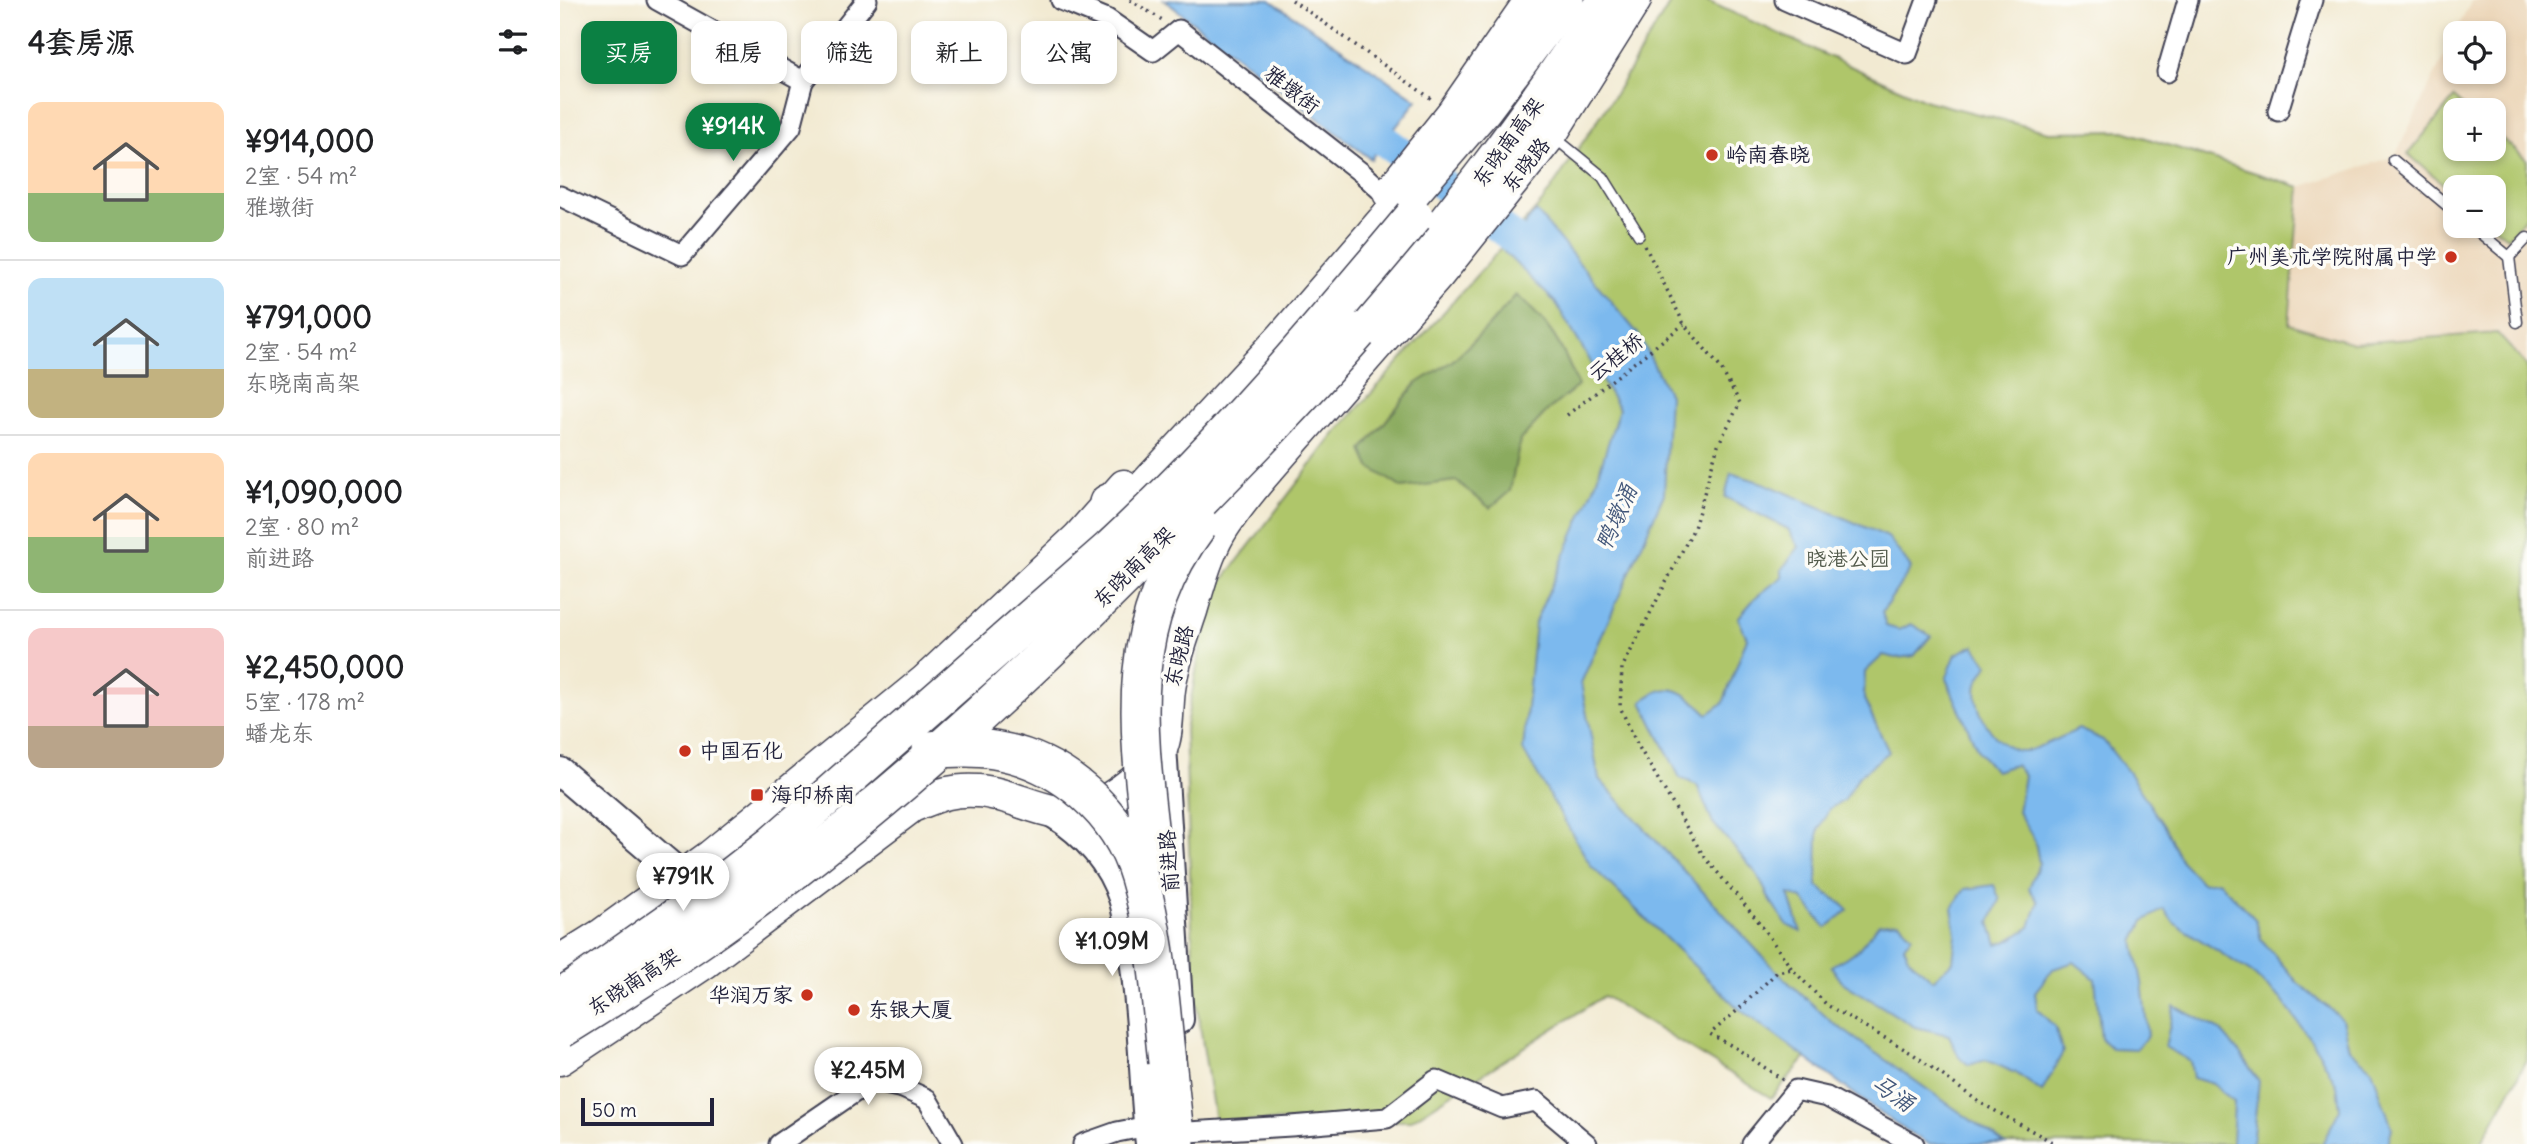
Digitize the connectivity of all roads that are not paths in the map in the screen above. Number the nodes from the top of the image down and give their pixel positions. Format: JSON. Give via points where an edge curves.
{"nodes":[{"id":1,"x":657,"y":0,"type":"edge"},
{"id":2,"x":867,"y":0,"type":"edge"},
{"id":3,"x":1061,"y":0,"type":"edge"},
{"id":4,"x":1531,"y":0,"type":"edge"},
{"id":5,"x":1565,"y":0,"type":"edge"},
{"id":6,"x":1571,"y":0,"type":"edge"},
{"id":7,"x":1606,"y":0,"type":"edge"},
{"id":8,"x":1635,"y":0,"type":"edge"},
{"id":9,"x":1785,"y":0,"type":"edge"},
{"id":10,"x":1927,"y":0,"type":"edge"},
{"id":11,"x":2188,"y":0,"type":"edge"},
{"id":12,"x":2312,"y":0,"type":"edge"},
{"id":13,"x":850,"y":21,"type":"edge"},
{"id":14,"x":2167,"y":72,"type":"dead end"},
{"id":15,"x":801,"y":80,"type":"edge"},
{"id":16,"x":802,"y":84,"type":"edge"},
{"id":17,"x":2277,"y":111,"type":"dead end"},
{"id":18,"x":1543,"y":120,"type":"junction"},
{"id":19,"x":2393,"y":160,"type":"dead end"},
{"id":20,"x":1391,"y":190,"type":"junction"},
{"id":21,"x":560,"y":196,"type":"edge"},
{"id":22,"x":2443,"y":202,"type":"edge"},
{"id":23,"x":1639,"y":235,"type":"road end"},
{"id":24,"x":2486,"y":238,"type":"edge"},
{"id":25,"x":2527,"y":238,"type":"edge"},
{"id":26,"x":1451,"y":239,"type":"junction"},
{"id":27,"x":2509,"y":257,"type":"junction"},
{"id":28,"x":2517,"y":322,"type":"dead end"},
{"id":29,"x":1328,"y":367,"type":"junction"},
{"id":30,"x":1108,"y":503,"type":"junction"},
{"id":31,"x":1078,"y":538,"type":"junction"},
{"id":32,"x":946,"y":662,"type":"junction"},
{"id":33,"x":1170,"y":682,"type":"junction"},
{"id":34,"x":1162,"y":746,"type":"junction"},
{"id":35,"x":560,"y":772,"type":"edge"},
{"id":36,"x":980,"y":791,"type":"junction"},
{"id":37,"x":1053,"y":813,"type":"junction"},
{"id":38,"x":773,"y":844,"type":"junction"},
{"id":39,"x":683,"y":877,"type":"junction"},
{"id":40,"x":796,"y":895,"type":"junction"},
{"id":41,"x":603,"y":934,"type":"junction"},
{"id":42,"x":560,"y":961,"type":"edge"},
{"id":43,"x":669,"y":988,"type":"junction"},
{"id":44,"x":560,"y":998,"type":"edge"},
{"id":45,"x":560,"y":1030,"type":"edge"},
{"id":46,"x":560,"y":1059,"type":"edge"},
{"id":47,"x":1167,"y":1062,"type":"junction"},
{"id":48,"x":1170,"y":1138,"type":"edge"},
{"id":49,"x":779,"y":1144,"type":"edge"},
{"id":50,"x":953,"y":1144,"type":"edge"},
{"id":51,"x":1083,"y":1144,"type":"edge"},
{"id":52,"x":1587,"y":1144,"type":"edge"},
{"id":53,"x":1752,"y":1144,"type":"edge"},
{"id":54,"x":1913,"y":1144,"type":"edge"}],
"edges":[{"from":1,"to":15,"type":"street"},
{"from":2,"to":13,"type":"street"},
{"from":3,"to":20,"type":"street","name":"雅墩街","via":[[1107,19],[1153,51],[1179,30],[1363,174]]},
{"from":4,"to":20,"type":"main road","via":[[1452,114]]},
{"from":5,"to":30,"type":"highway","via":[[1483,109],[1284,338],[1142,492]]},
{"from":6,"to":38,"type":"highway","name":"东晓南高架","bridge":true,"via":[[1500,107],[1451,170],[1353,290],[1180,481],[1082,574]]},
{"from":7,"to":18,"type":"highway","name":"东晓南高架"},
{"from":8,"to":18,"type":"main road","name":"东晓路"},
{"from":9,"to":10,"type":"street","via":[[1907,54]]},
{"from":11,"to":14,"type":"street"},
{"from":12,"to":17,"type":"street"},
{"from":16,"to":21,"type":"street","via":[[791,127],[682,255]]},
{"from":18,"to":23,"type":"lane","via":[[1603,177]]},
{"from":18,"to":26,"type":"highway","name":"东晓南高架"},
{"from":19,"to":22,"type":"lane"},
{"from":20,"to":30,"type":"main road","via":[[1206,401]]},
{"from":24,"to":27,"type":"lane"},
{"from":25,"to":27,"type":"lane"},
{"from":26,"to":29,"type":"highway","name":"东晓南高架","bridge":true},
{"from":26,"to":33,"type":"main road","name":"东晓路","via":[[1219,534]]},
{"from":27,"to":28,"type":"lane"},
{"from":29,"to":45,"type":"highway","name":"东晓南高架","bridge":true,"via":[[1121,581],[895,789],[767,892]]},
{"from":29,"to":47,"type":"highway","bridge":true,"via":[[1186,542],[1168,574],[1144,650],[1139,728]]},
{"from":30,"to":31,"type":"main road"},
{"from":31,"to":32,"type":"main road"},
{"from":31,"to":33,"type":"main road","via":[[1109,541],[1155,577],[1168,605]]},
{"from":32,"to":36,"type":"main road","via":[[935,686],[930,716],[951,761]]},
{"from":32,"to":39,"type":"main road"},
{"from":33,"to":34,"type":"main road","name":"东晓路"},
{"from":34,"to":37,"type":"main road","via":[[1152,762],[1114,796],[1090,809]]},
{"from":34,"to":48,"type":"main road","name":"前进路"},
{"from":35,"to":39,"type":"main road"},
{"from":36,"to":37,"type":"main road"},
{"from":36,"to":40,"type":"main road","via":[[946,792],[912,806]]},
{"from":37,"to":48,"type":"main road","via":[[1091,844],[1124,899]]},
{"from":38,"to":44,"type":"highway","name":"东晓南高架","bridge":true},
{"from":38,"to":47,"type":"highway","bridge":true,"via":[[873,773],[926,751],[994,750],[1053,770],[1100,807],[1132,857],[1151,930]]},
{"from":39,"to":40,"type":"main road","via":[[737,894]]},
{"from":39,"to":41,"type":"main road"},
{"from":40,"to":43,"type":"main road"},
{"from":41,"to":42,"type":"main road"},
{"from":41,"to":43,"type":"main road","via":[[639,920],[665,930],[681,957]]},
{"from":43,"to":46,"type":"main road"},
{"from":47,"to":48,"type":"highway"},
{"from":48,"to":51,"type":"street","via":[[1116,1132]]},
{"from":48,"to":52,"type":"street","via":[[1387,1118],[1436,1080],[1502,1108],[1536,1101]]},
{"from":49,"to":50,"type":"street","via":[[871,1081],[927,1099]]},
{"from":53,"to":54,"type":"street","via":[[1796,1090],[1827,1097]]}]}
